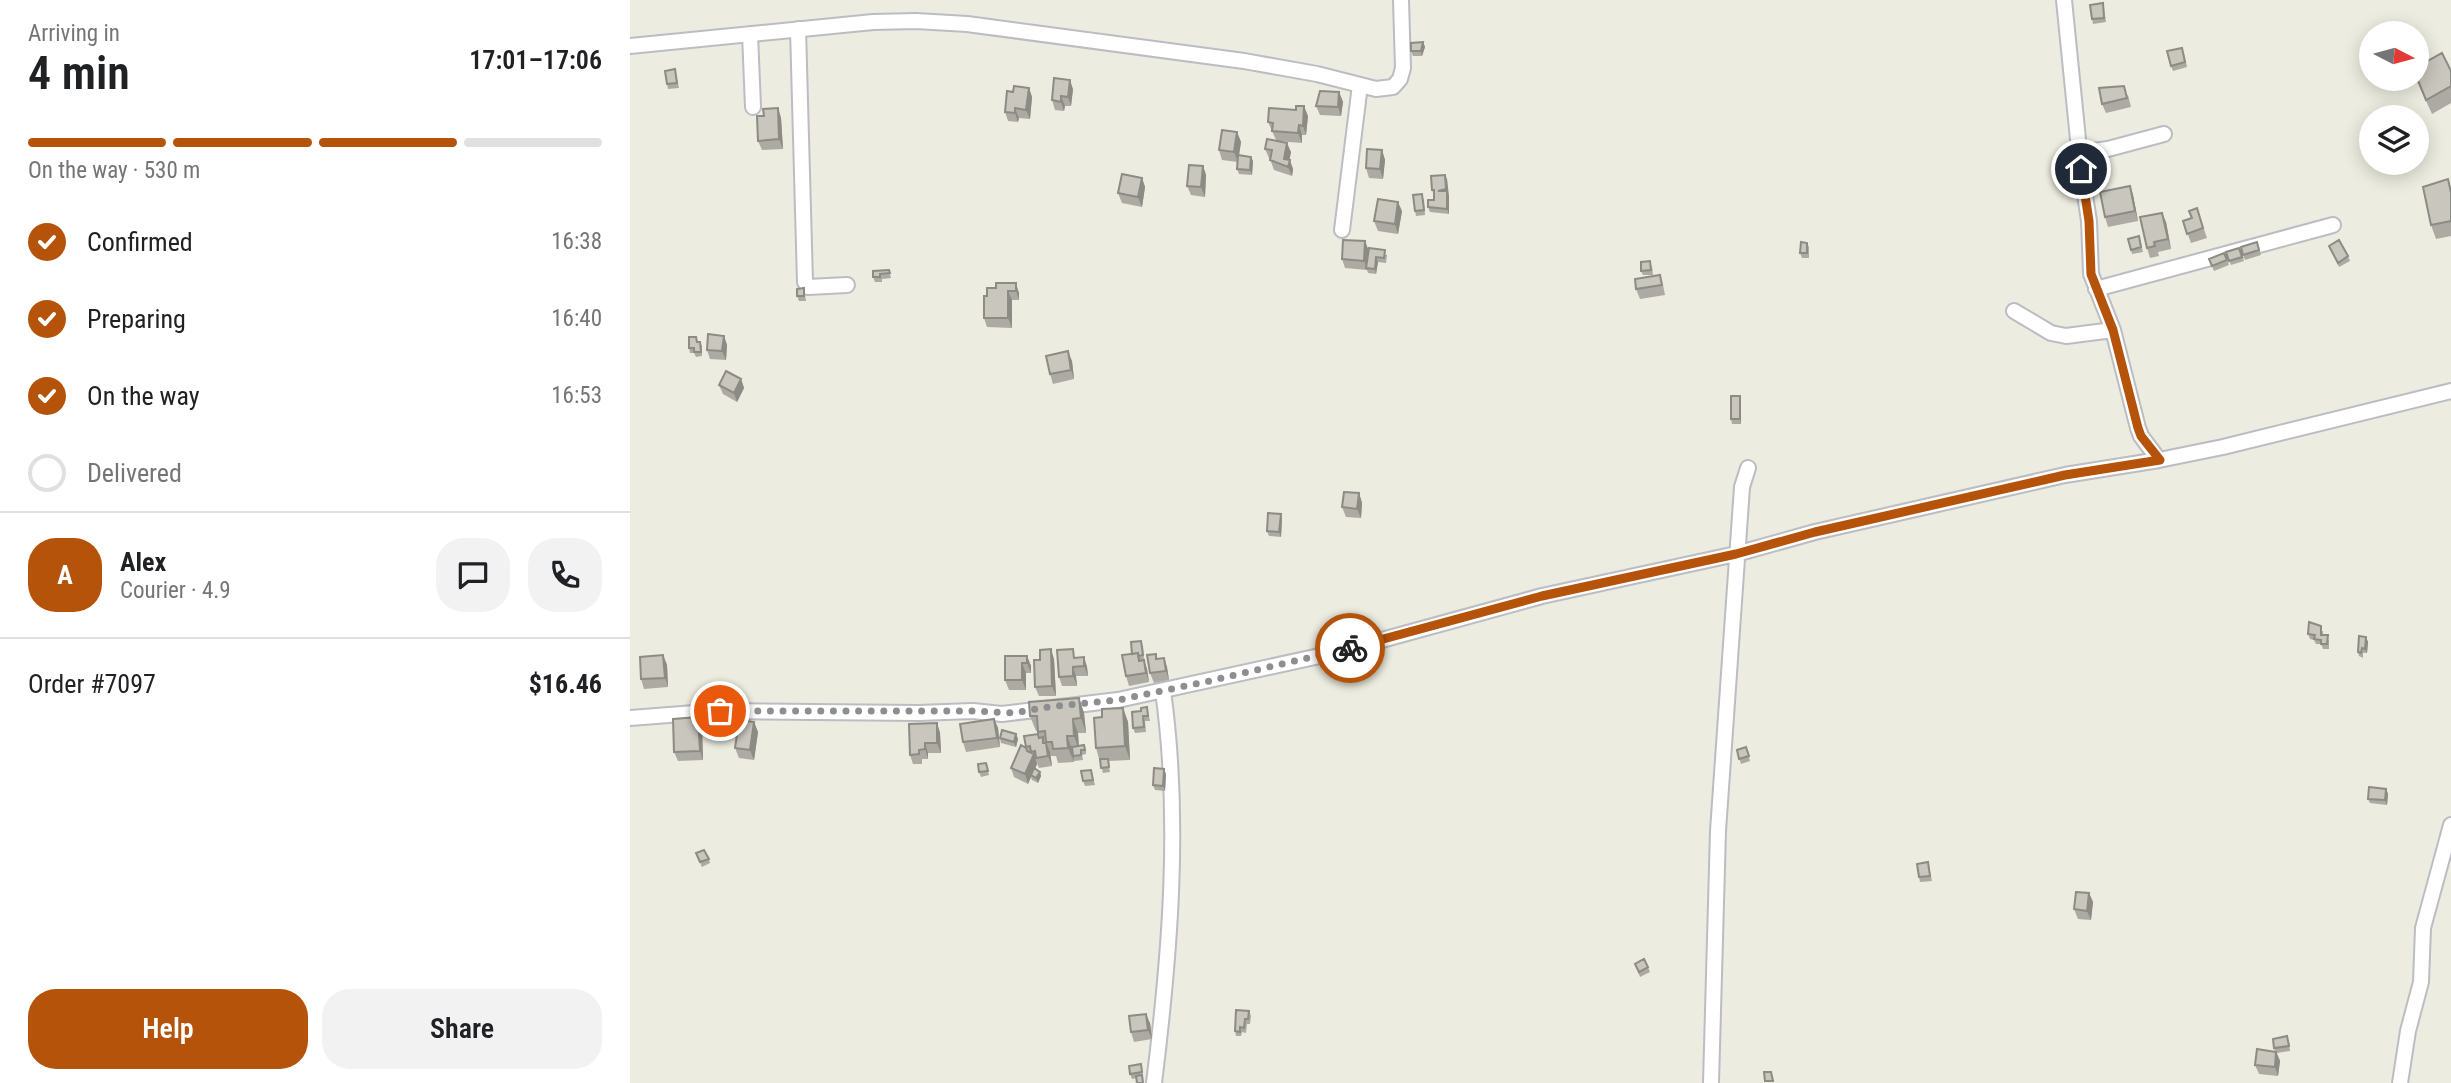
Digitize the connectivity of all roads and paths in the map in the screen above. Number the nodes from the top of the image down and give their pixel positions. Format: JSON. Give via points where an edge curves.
{"nodes":[{"id":1,"x":1401,"y":0,"type":"edge"},
{"id":2,"x":2064,"y":0,"type":"edge"},
{"id":3,"x":798,"y":29,"type":"junction"},
{"id":4,"x":750,"y":34,"type":"junction"},
{"id":5,"x":630,"y":46,"type":"edge"},
{"id":6,"x":1360,"y":85,"type":"junction"},
{"id":7,"x":753,"y":107,"type":"dead end"},
{"id":8,"x":2164,"y":134,"type":"dead end"},
{"id":9,"x":2080,"y":153,"type":"junction"},
{"id":10,"x":2333,"y":225,"type":"dead end"},
{"id":11,"x":1342,"y":230,"type":"dead end"},
{"id":12,"x":847,"y":285,"type":"dead end"},
{"id":13,"x":2096,"y":289,"type":"junction"},
{"id":14,"x":2014,"y":311,"type":"dead end"},
{"id":15,"x":2113,"y":330,"type":"junction"},
{"id":16,"x":2451,"y":391,"type":"edge"},
{"id":17,"x":2160,"y":460,"type":"junction"},
{"id":18,"x":1748,"y":468,"type":"dead end"},
{"id":19,"x":1736,"y":554,"type":"junction"},
{"id":20,"x":1163,"y":691,"type":"junction"},
{"id":21,"x":630,"y":718,"type":"edge"},
{"id":22,"x":2451,"y":825,"type":"edge"},
{"id":23,"x":1154,"y":1083,"type":"edge"},
{"id":24,"x":1711,"y":1083,"type":"edge"},
{"id":25,"x":2400,"y":1083,"type":"edge"}],
"edges":[{"from":1,"to":6,"type":"street","via":[[1404,55],[1399,79],[1387,89]]},
{"from":2,"to":9,"type":"street"},
{"from":3,"to":4,"type":"street"},
{"from":3,"to":6,"type":"street","via":[[884,22],[967,24],[1244,61]]},
{"from":3,"to":12,"type":"street","via":[[805,282],[808,287]]},
{"from":4,"to":5,"type":"street"},
{"from":4,"to":7,"type":"street"},
{"from":6,"to":11,"type":"street"},
{"from":8,"to":9,"type":"street"},
{"from":9,"to":13,"type":"street"},
{"from":10,"to":13,"type":"street"},
{"from":13,"to":15,"type":"street"},
{"from":14,"to":15,"type":"street","via":[[2051,333],[2066,336]]},
{"from":15,"to":17,"type":"street","via":[[2138,428]]},
{"from":16,"to":17,"type":"street"},
{"from":17,"to":19,"type":"street","via":[[1993,491]]},
{"from":18,"to":19,"type":"street"},
{"from":19,"to":20,"type":"street","via":[[1542,596],[1338,652]]},
{"from":19,"to":24,"type":"street","via":[[1718,831]]},
{"from":20,"to":21,"type":"street","via":[[1002,714],[720,711]]},
{"from":20,"to":23,"type":"street","via":[[1172,769],[1171,839],[1166,986]]},
{"from":22,"to":25,"type":"street","via":[[2423,928],[2421,982]]}]}
